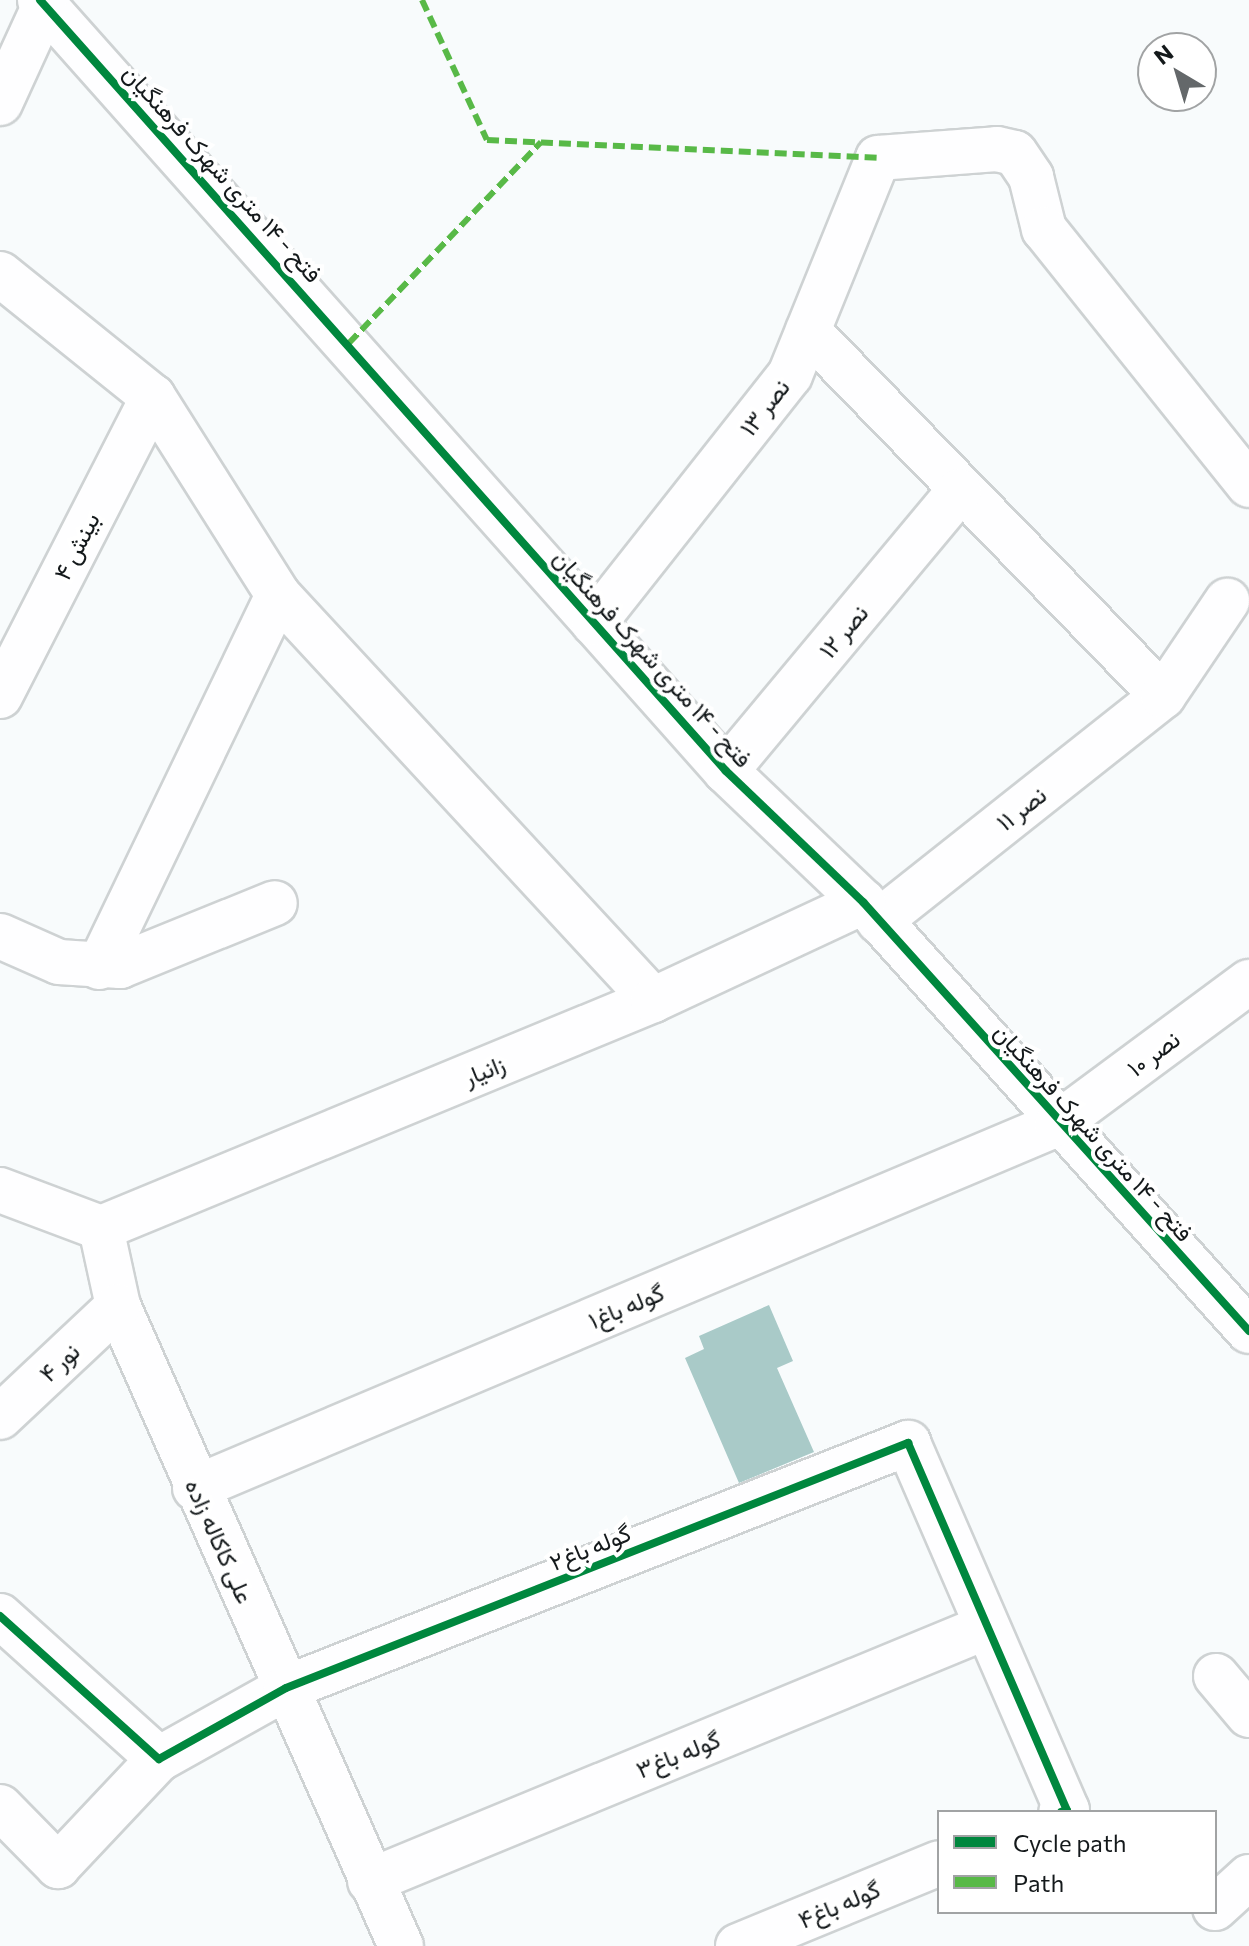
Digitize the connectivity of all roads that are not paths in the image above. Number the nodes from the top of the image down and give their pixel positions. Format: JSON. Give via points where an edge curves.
{"nodes":[{"id":1,"x":42,"y":4,"type":"edge"},
{"id":2,"x":0,"y":103,"type":"edge"},
{"id":3,"x":0,"y":274,"type":"edge"},
{"id":4,"x":808,"y":331,"type":"junction"},
{"id":5,"x":153,"y":397,"type":"junction"},
{"id":6,"x":1249,"y":485,"type":"edge"},
{"id":7,"x":959,"y":491,"type":"junction"},
{"id":8,"x":278,"y":595,"type":"junction"},
{"id":9,"x":1227,"y":601,"type":"dead end"},
{"id":10,"x":594,"y":623,"type":"junction"},
{"id":11,"x":0,"y":696,"type":"edge"},
{"id":12,"x":1163,"y":696,"type":"junction"},
{"id":13,"x":726,"y":771,"type":"junction"},
{"id":14,"x":275,"y":903,"type":"dead end"},
{"id":15,"x":871,"y":911,"type":"junction"},
{"id":16,"x":0,"y":936,"type":"edge"},
{"id":17,"x":99,"y":967,"type":"junction"},
{"id":18,"x":1249,"y":982,"type":"edge"},
{"id":19,"x":653,"y":1000,"type":"junction"},
{"id":20,"x":1057,"y":1124,"type":"junction"},
{"id":21,"x":0,"y":1190,"type":"edge"},
{"id":22,"x":101,"y":1228,"type":"junction"},
{"id":23,"x":118,"y":1306,"type":"junction"},
{"id":24,"x":1246,"y":1323,"type":"edge"},
{"id":25,"x":0,"y":1417,"type":"edge"},
{"id":26,"x":195,"y":1488,"type":"junction"},
{"id":27,"x":0,"y":1616,"type":"edge"},
{"id":28,"x":986,"y":1627,"type":"junction"},
{"id":29,"x":1216,"y":1676,"type":"dead end"},
{"id":30,"x":286,"y":1688,"type":"junction"},
{"id":31,"x":1249,"y":1715,"type":"edge"},
{"id":32,"x":159,"y":1759,"type":"junction"},
{"id":33,"x":0,"y":1807,"type":"edge"},
{"id":34,"x":1064,"y":1810,"type":"edge"},
{"id":35,"x":937,"y":1864,"type":"edge"},
{"id":36,"x":1249,"y":1877,"type":"edge"},
{"id":37,"x":370,"y":1881,"type":"junction"},
{"id":38,"x":1217,"y":1906,"type":"edge"},
{"id":39,"x":401,"y":1946,"type":"edge"},
{"id":40,"x":738,"y":1946,"type":"edge"}],
"edges":[{"from":1,"to":2,"type":"street"},
{"from":1,"to":10,"type":"street","name":"فتح - ۱۴ متری شهرک فرهنگیان","via":[[206,180]]},
{"from":3,"to":5,"type":"street"},
{"from":4,"to":6,"type":"street","name":"نصر ۱۳","via":[[878,158],[997,149],[1015,153],[1031,177],[1044,229]]},
{"from":4,"to":7,"type":"street"},
{"from":4,"to":10,"type":"street","name":"نصر ۱۳","via":[[790,375]]},
{"from":5,"to":8,"type":"street"},
{"from":5,"to":11,"type":"street","name":"بینش ۴"},
{"from":7,"to":12,"type":"street"},
{"from":7,"to":13,"type":"street","name":"نصر ۱۲"},
{"from":8,"to":17,"type":"street"},
{"from":8,"to":19,"type":"street"},
{"from":9,"to":12,"type":"street","name":"نصر ۱۱"},
{"from":10,"to":13,"type":"street","name":"فتح - ۱۴ متری شهرک فرهنگیان"},
{"from":12,"to":15,"type":"street","name":"نصر ۱۱"},
{"from":13,"to":15,"type":"street","name":"فتح - ۱۴ متری شهرک فرهنگیان"},
{"from":14,"to":17,"type":"street","via":[[120,966]]},
{"from":15,"to":19,"type":"street","name":"زانیار"},
{"from":15,"to":20,"type":"street","name":"فتح - ۱۴ متری شهرک فرهنگیان"},
{"from":16,"to":17,"type":"street","via":[[27,953]]},
{"from":18,"to":20,"type":"street","name":"نصر ۱۰"},
{"from":19,"to":22,"type":"street","name":"زانیار"},
{"from":20,"to":24,"type":"street","name":"فتح - ۱۴ متری شهرک فرهنگیان"},
{"from":20,"to":26,"type":"street","name":"گوله باغ۱"},
{"from":21,"to":22,"type":"street"},
{"from":22,"to":23,"type":"street","name":"علی کاکاله زاده"},
{"from":23,"to":25,"type":"street","name":"نور ۴"},
{"from":23,"to":26,"type":"street","name":"علی کاکاله زاده"},
{"from":26,"to":30,"type":"street","name":"علی کاکاله زاده"},
{"from":27,"to":32,"type":"street"},
{"from":28,"to":30,"type":"street","name":"گوله باغ۲","via":[[908,1443]]},
{"from":28,"to":34,"type":"street"},
{"from":28,"to":37,"type":"street","name":"گوله باغ۳"},
{"from":29,"to":31,"type":"street"},
{"from":30,"to":32,"type":"street","name":"گوله باغ۲"},
{"from":30,"to":37,"type":"street","name":"علی کاکاله زاده"},
{"from":32,"to":33,"type":"street","name":"گوله باغ۲","via":[[58,1866]]},
{"from":35,"to":40,"type":"street","name":"گوله باغ۴"},
{"from":36,"to":38,"type":"street"},
{"from":37,"to":39,"type":"street","name":"علی کاکاله زاده"}]}
